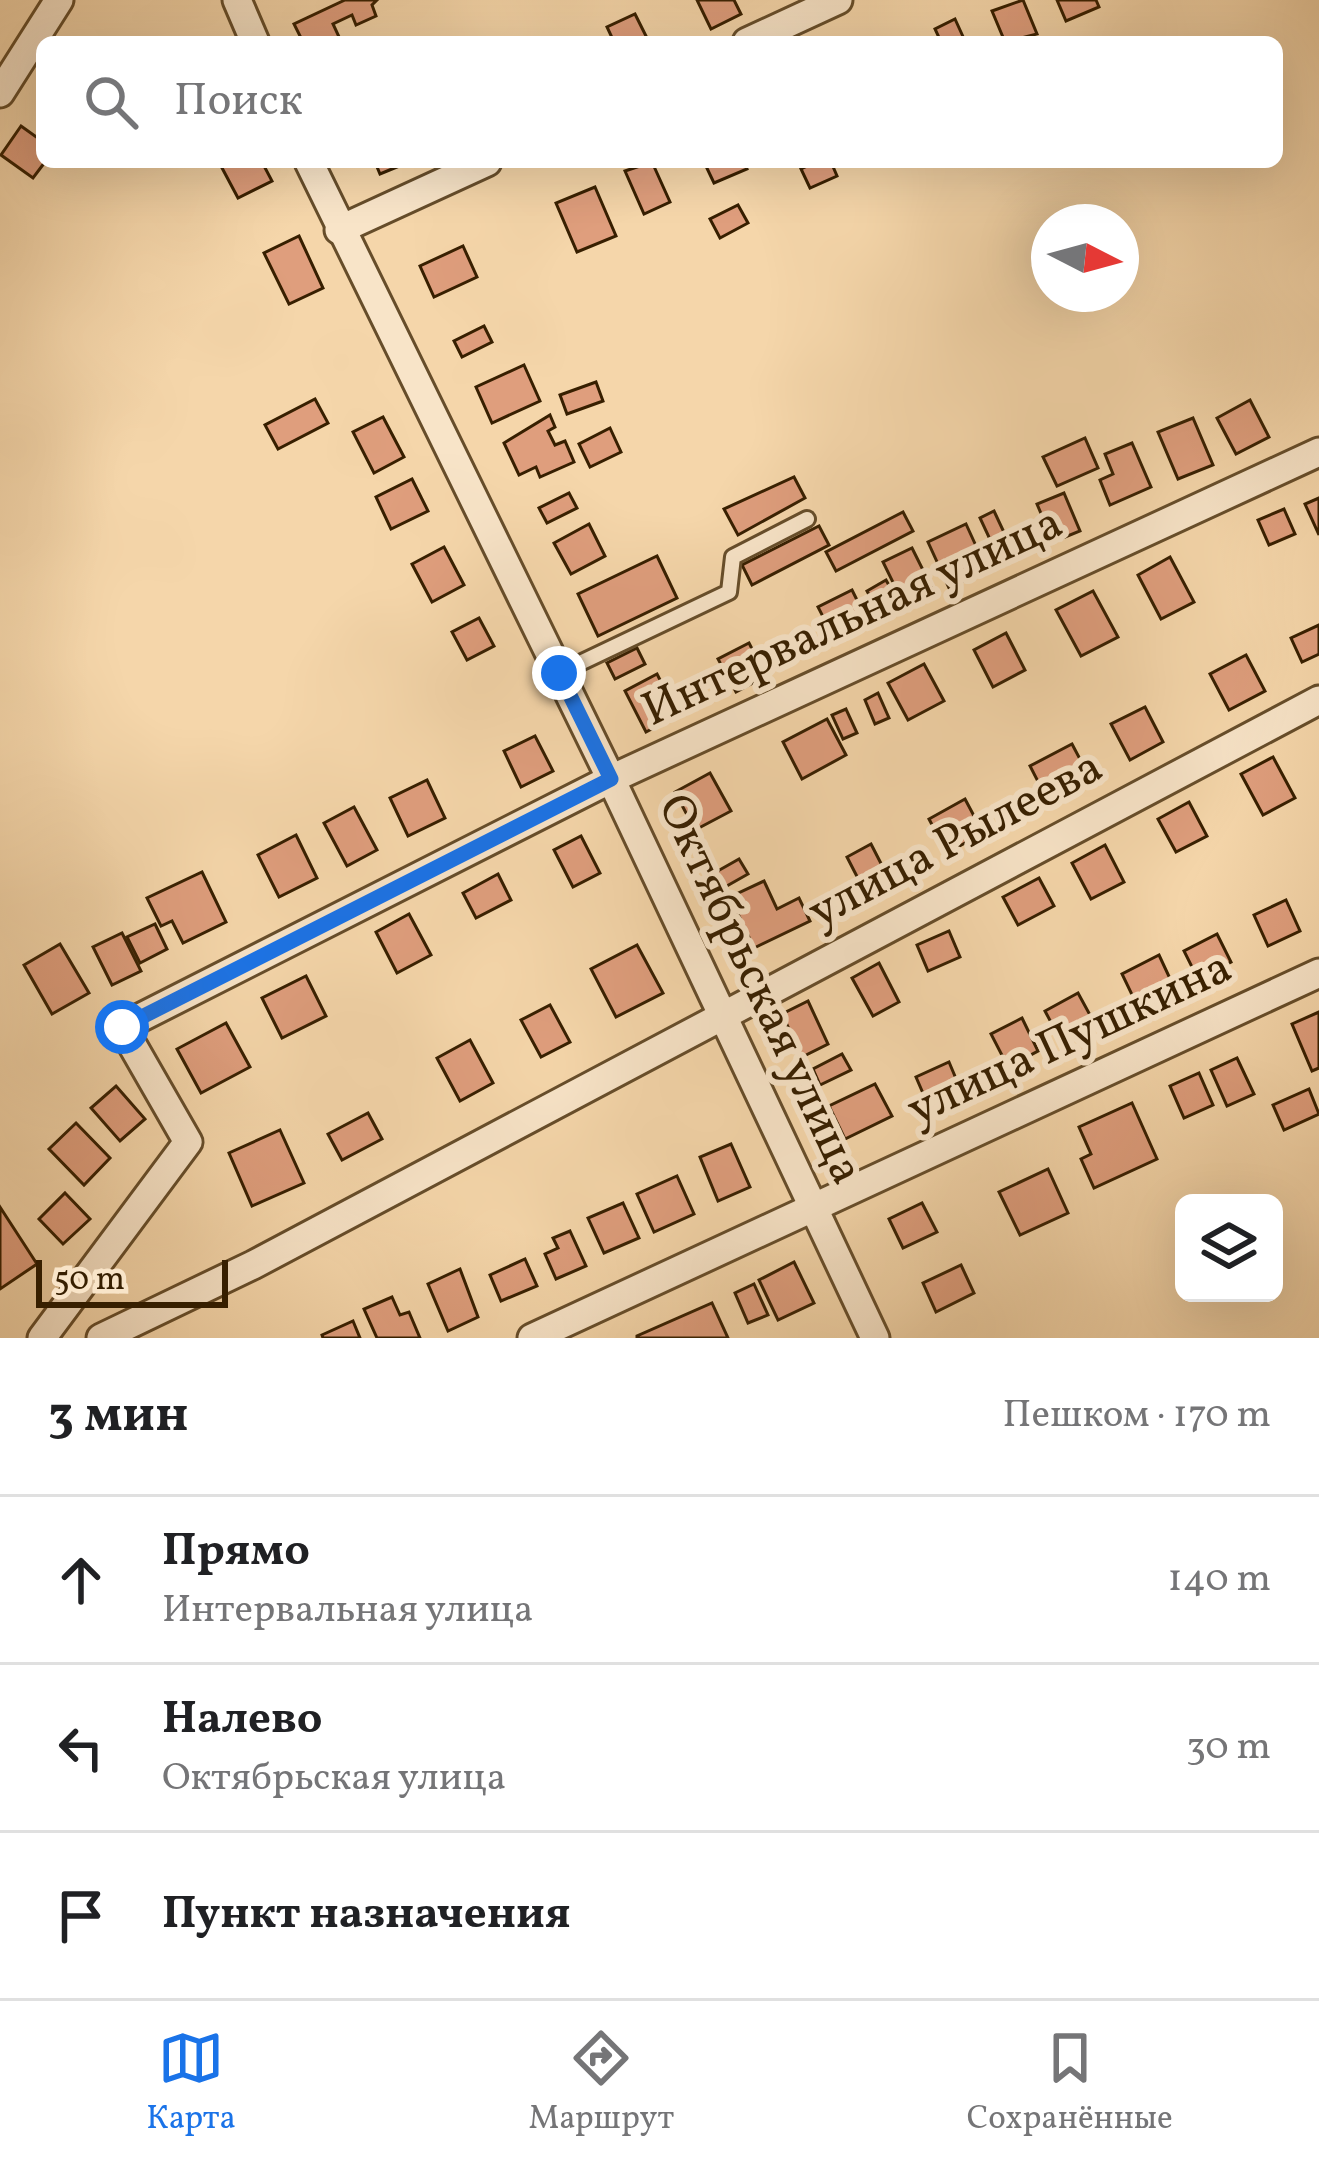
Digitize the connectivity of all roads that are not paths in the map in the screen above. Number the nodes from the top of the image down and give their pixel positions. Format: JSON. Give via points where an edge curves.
{"nodes":[{"id":1,"x":59,"y":0,"type":"edge"},
{"id":2,"x":236,"y":0,"type":"edge"},
{"id":3,"x":838,"y":0,"type":"edge"},
{"id":4,"x":36,"y":36,"type":"edge"},
{"id":5,"x":36,"y":36,"type":"edge"},
{"id":6,"x":252,"y":36,"type":"edge"},
{"id":7,"x":760,"y":36,"type":"edge"},
{"id":8,"x":0,"y":93,"type":"edge"},
{"id":9,"x":312,"y":168,"type":"edge"},
{"id":10,"x":474,"y":168,"type":"edge"},
{"id":11,"x":339,"y":230,"type":"junction"},
{"id":12,"x":1319,"y":452,"type":"edge"},
{"id":13,"x":807,"y":519,"type":"dead end"},
{"id":14,"x":559,"y":673,"type":"junction"},
{"id":15,"x":1319,"y":700,"type":"edge"},
{"id":16,"x":611,"y":779,"type":"junction"},
{"id":17,"x":1319,"y":973,"type":"edge"},
{"id":18,"x":719,"y":1017,"type":"junction"},
{"id":19,"x":813,"y":1210,"type":"junction"},
{"id":20,"x":42,"y":1338,"type":"edge"},
{"id":21,"x":101,"y":1338,"type":"edge"},
{"id":22,"x":532,"y":1338,"type":"edge"},
{"id":23,"x":875,"y":1338,"type":"edge"}],
"edges":[{"from":1,"to":5,"type":"street"},
{"from":2,"to":6,"type":"street"},
{"from":3,"to":7,"type":"street"},
{"from":4,"to":8,"type":"street"},
{"from":9,"to":11,"type":"street","name":"Октябрьская улица"},
{"from":10,"to":11,"type":"street"},
{"from":11,"to":14,"type":"street","name":"Октябрьская улица"},
{"from":12,"to":16,"type":"street","name":"Интервальная улица"},
{"from":13,"to":14,"type":"lane","via":[[733,557],[728,592]]},
{"from":14,"to":16,"type":"street","name":"Октябрьская улица"},
{"from":15,"to":18,"type":"street","name":"улица Рылеева"},
{"from":16,"to":18,"type":"street","name":"Октябрьская улица"},
{"from":16,"to":20,"type":"street","name":"Интервальная улица","via":[[122,1027],[188,1142]]},
{"from":17,"to":19,"type":"street","name":"улица Пушкина"},
{"from":18,"to":19,"type":"street","name":"Октябрьская улица"},
{"from":18,"to":21,"type":"street","name":"улица Рылеева"},
{"from":19,"to":22,"type":"street","name":"улица Пушкина"},
{"from":19,"to":23,"type":"street","name":"Октябрьская улица"}]}
